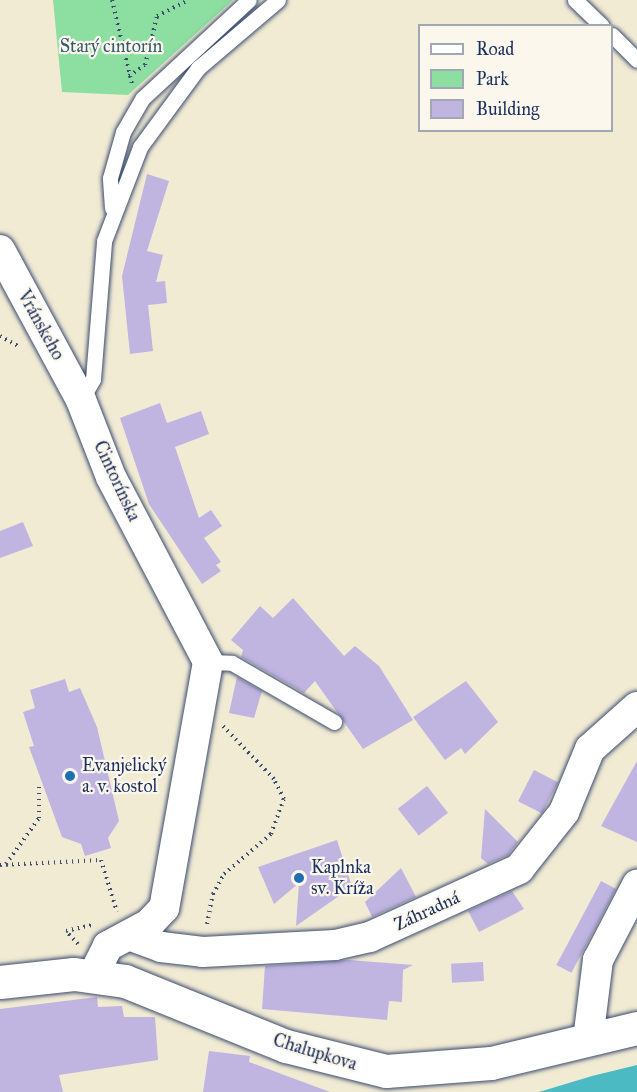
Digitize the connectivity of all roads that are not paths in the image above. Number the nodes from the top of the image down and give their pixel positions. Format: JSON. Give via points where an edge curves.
{"nodes":[{"id":1,"x":249,"y":0,"type":"edge"},
{"id":2,"x":278,"y":0,"type":"edge"},
{"id":3,"x":575,"y":0,"type":"edge"},
{"id":4,"x":600,"y":24,"type":"edge"},
{"id":5,"x":613,"y":36,"type":"edge"},
{"id":6,"x":637,"y":60,"type":"edge"},
{"id":7,"x":112,"y":211,"type":"junction"},
{"id":8,"x":0,"y":250,"type":"edge"},
{"id":9,"x":81,"y":400,"type":"junction"},
{"id":10,"x":208,"y":662,"type":"junction"},
{"id":11,"x":637,"y":707,"type":"edge"},
{"id":12,"x":334,"y":722,"type":"dead end"},
{"id":13,"x":637,"y":885,"type":"edge"},
{"id":14,"x":125,"y":927,"type":"junction"},
{"id":15,"x":93,"y":975,"type":"junction"},
{"id":16,"x":0,"y":982,"type":"edge"},
{"id":17,"x":637,"y":1028,"type":"edge"},
{"id":18,"x":588,"y":1040,"type":"junction"}],
"edges":[{"from":1,"to":7,"type":"lane","via":[[143,98],[123,132],[110,178]]},
{"from":2,"to":7,"type":"lane","via":[[198,68],[140,147]]},
{"from":3,"to":4,"type":"lane"},
{"from":5,"to":6,"type":"lane"},
{"from":7,"to":9,"type":"lane","via":[[104,241],[93,379]]},
{"from":8,"to":9,"type":"street","name":"Vránskeho"},
{"from":9,"to":10,"type":"street","name":"Cintorínska","via":[[111,477]]},
{"from":10,"to":12,"type":"lane","via":[[232,663]]},
{"from":10,"to":14,"type":"street","via":[[182,788],[168,897],[157,916]]},
{"from":11,"to":14,"type":"street","name":"Záhradná","via":[[590,749],[564,812],[519,869],[370,937],[334,945],[202,952],[161,947]]},
{"from":13,"to":18,"type":"street","via":[[598,960]]},
{"from":14,"to":15,"type":"street","via":[[108,946]]},
{"from":15,"to":16,"type":"main road","name":"Chalupkova"},
{"from":15,"to":18,"type":"main road","name":"Chalupkova","via":[[152,988],[286,1046],[352,1066],[444,1069]]},
{"from":17,"to":18,"type":"main road","name":"Chalupkova"}]}
